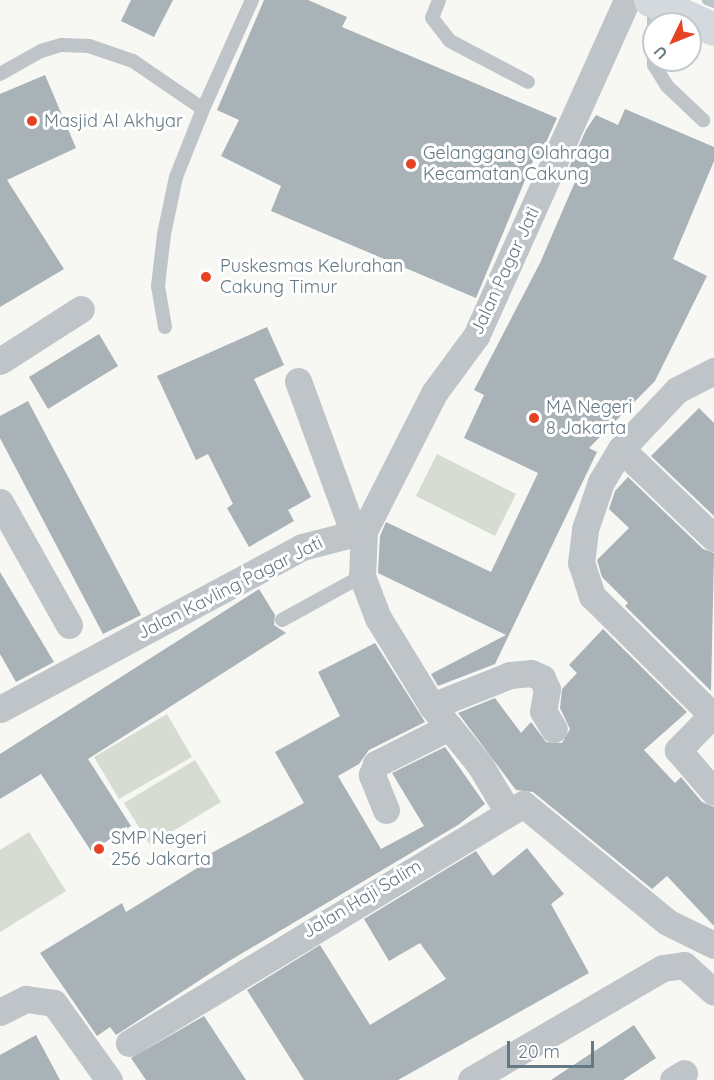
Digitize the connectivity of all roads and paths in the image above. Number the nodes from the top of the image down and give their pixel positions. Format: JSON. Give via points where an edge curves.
{"nodes":[{"id":1,"x":252,"y":0,"type":"edge"},
{"id":2,"x":439,"y":0,"type":"edge"},
{"id":3,"x":644,"y":1,"type":"edge"},
{"id":4,"x":714,"y":29,"type":"edge"},
{"id":5,"x":0,"y":74,"type":"edge"},
{"id":6,"x":528,"y":82,"type":"dead end"},
{"id":7,"x":203,"y":109,"type":"junction"},
{"id":8,"x":703,"y":120,"type":"dead end"},
{"id":9,"x":81,"y":309,"type":"dead end"},
{"id":10,"x":165,"y":327,"type":"dead end"},
{"id":11,"x":0,"y":361,"type":"edge"},
{"id":12,"x":714,"y":371,"type":"edge"},
{"id":13,"x":298,"y":381,"type":"dead end"},
{"id":14,"x":621,"y":449,"type":"junction"},
{"id":15,"x":0,"y":502,"type":"edge"},
{"id":16,"x":358,"y":531,"type":"junction"},
{"id":17,"x":714,"y":538,"type":"edge"},
{"id":18,"x":362,"y":576,"type":"junction"},
{"id":19,"x":282,"y":620,"type":"dead end"},
{"id":20,"x":69,"y":625,"type":"dead end"},
{"id":21,"x":432,"y":706,"type":"junction"},
{"id":22,"x":0,"y":710,"type":"edge"},
{"id":23,"x":713,"y":714,"type":"edge"},
{"id":24,"x":449,"y":727,"type":"junction"},
{"id":25,"x":554,"y":729,"type":"dead end"},
{"id":26,"x":714,"y":792,"type":"edge"},
{"id":27,"x":386,"y":810,"type":"dead end"},
{"id":28,"x":508,"y":812,"type":"junction"},
{"id":29,"x":714,"y":945,"type":"edge"},
{"id":30,"x":714,"y":992,"type":"edge"},
{"id":31,"x":0,"y":1012,"type":"edge"},
{"id":32,"x":129,"y":1043,"type":"dead end"},
{"id":33,"x":109,"y":1080,"type":"edge"},
{"id":34,"x":471,"y":1080,"type":"edge"}],
"edges":[{"from":1,"to":7,"type":"lane"},
{"from":2,"to":6,"type":"lane","via":[[432,18],[450,41]]},
{"from":3,"to":4,"type":"street"},
{"from":3,"to":8,"type":"lane","via":[[654,65],[667,86]]},
{"from":3,"to":16,"type":"street","name":"Jalan Pagar Jati","via":[[476,336],[434,393]]},
{"from":5,"to":7,"type":"lane","via":[[41,51],[61,45],[90,46],[133,62]]},
{"from":7,"to":10,"type":"lane","via":[[176,177],[164,234],[158,286]]},
{"from":9,"to":11,"type":"street"},
{"from":12,"to":14,"type":"street","via":[[677,390]]},
{"from":13,"to":16,"type":"street"},
{"from":14,"to":17,"type":"street"},
{"from":14,"to":23,"type":"street","via":[[601,482],[585,529],[584,582],[612,617]]},
{"from":15,"to":20,"type":"street"},
{"from":16,"to":18,"type":"street"},
{"from":16,"to":22,"type":"street","name":"Jalan Kavling Pagar Jati","via":[[302,547]]},
{"from":18,"to":19,"type":"lane"},
{"from":18,"to":21,"type":"street","via":[[378,618]]},
{"from":21,"to":24,"type":"street"},
{"from":21,"to":25,"type":"street","via":[[510,675],[531,673],[542,678],[547,689],[543,711]]},
{"from":23,"to":26,"type":"street","via":[[678,750]]},
{"from":24,"to":27,"type":"street","via":[[376,764],[372,775]]},
{"from":24,"to":28,"type":"street","via":[[480,765]]},
{"from":28,"to":29,"type":"street","via":[[523,804],[529,806],[667,922]]},
{"from":28,"to":32,"type":"street","name":"Jalan Haji Salim"},
{"from":30,"to":34,"type":"street","via":[[684,965],[663,968]]},
{"from":31,"to":33,"type":"street","via":[[26,999],[54,1003]]}]}
